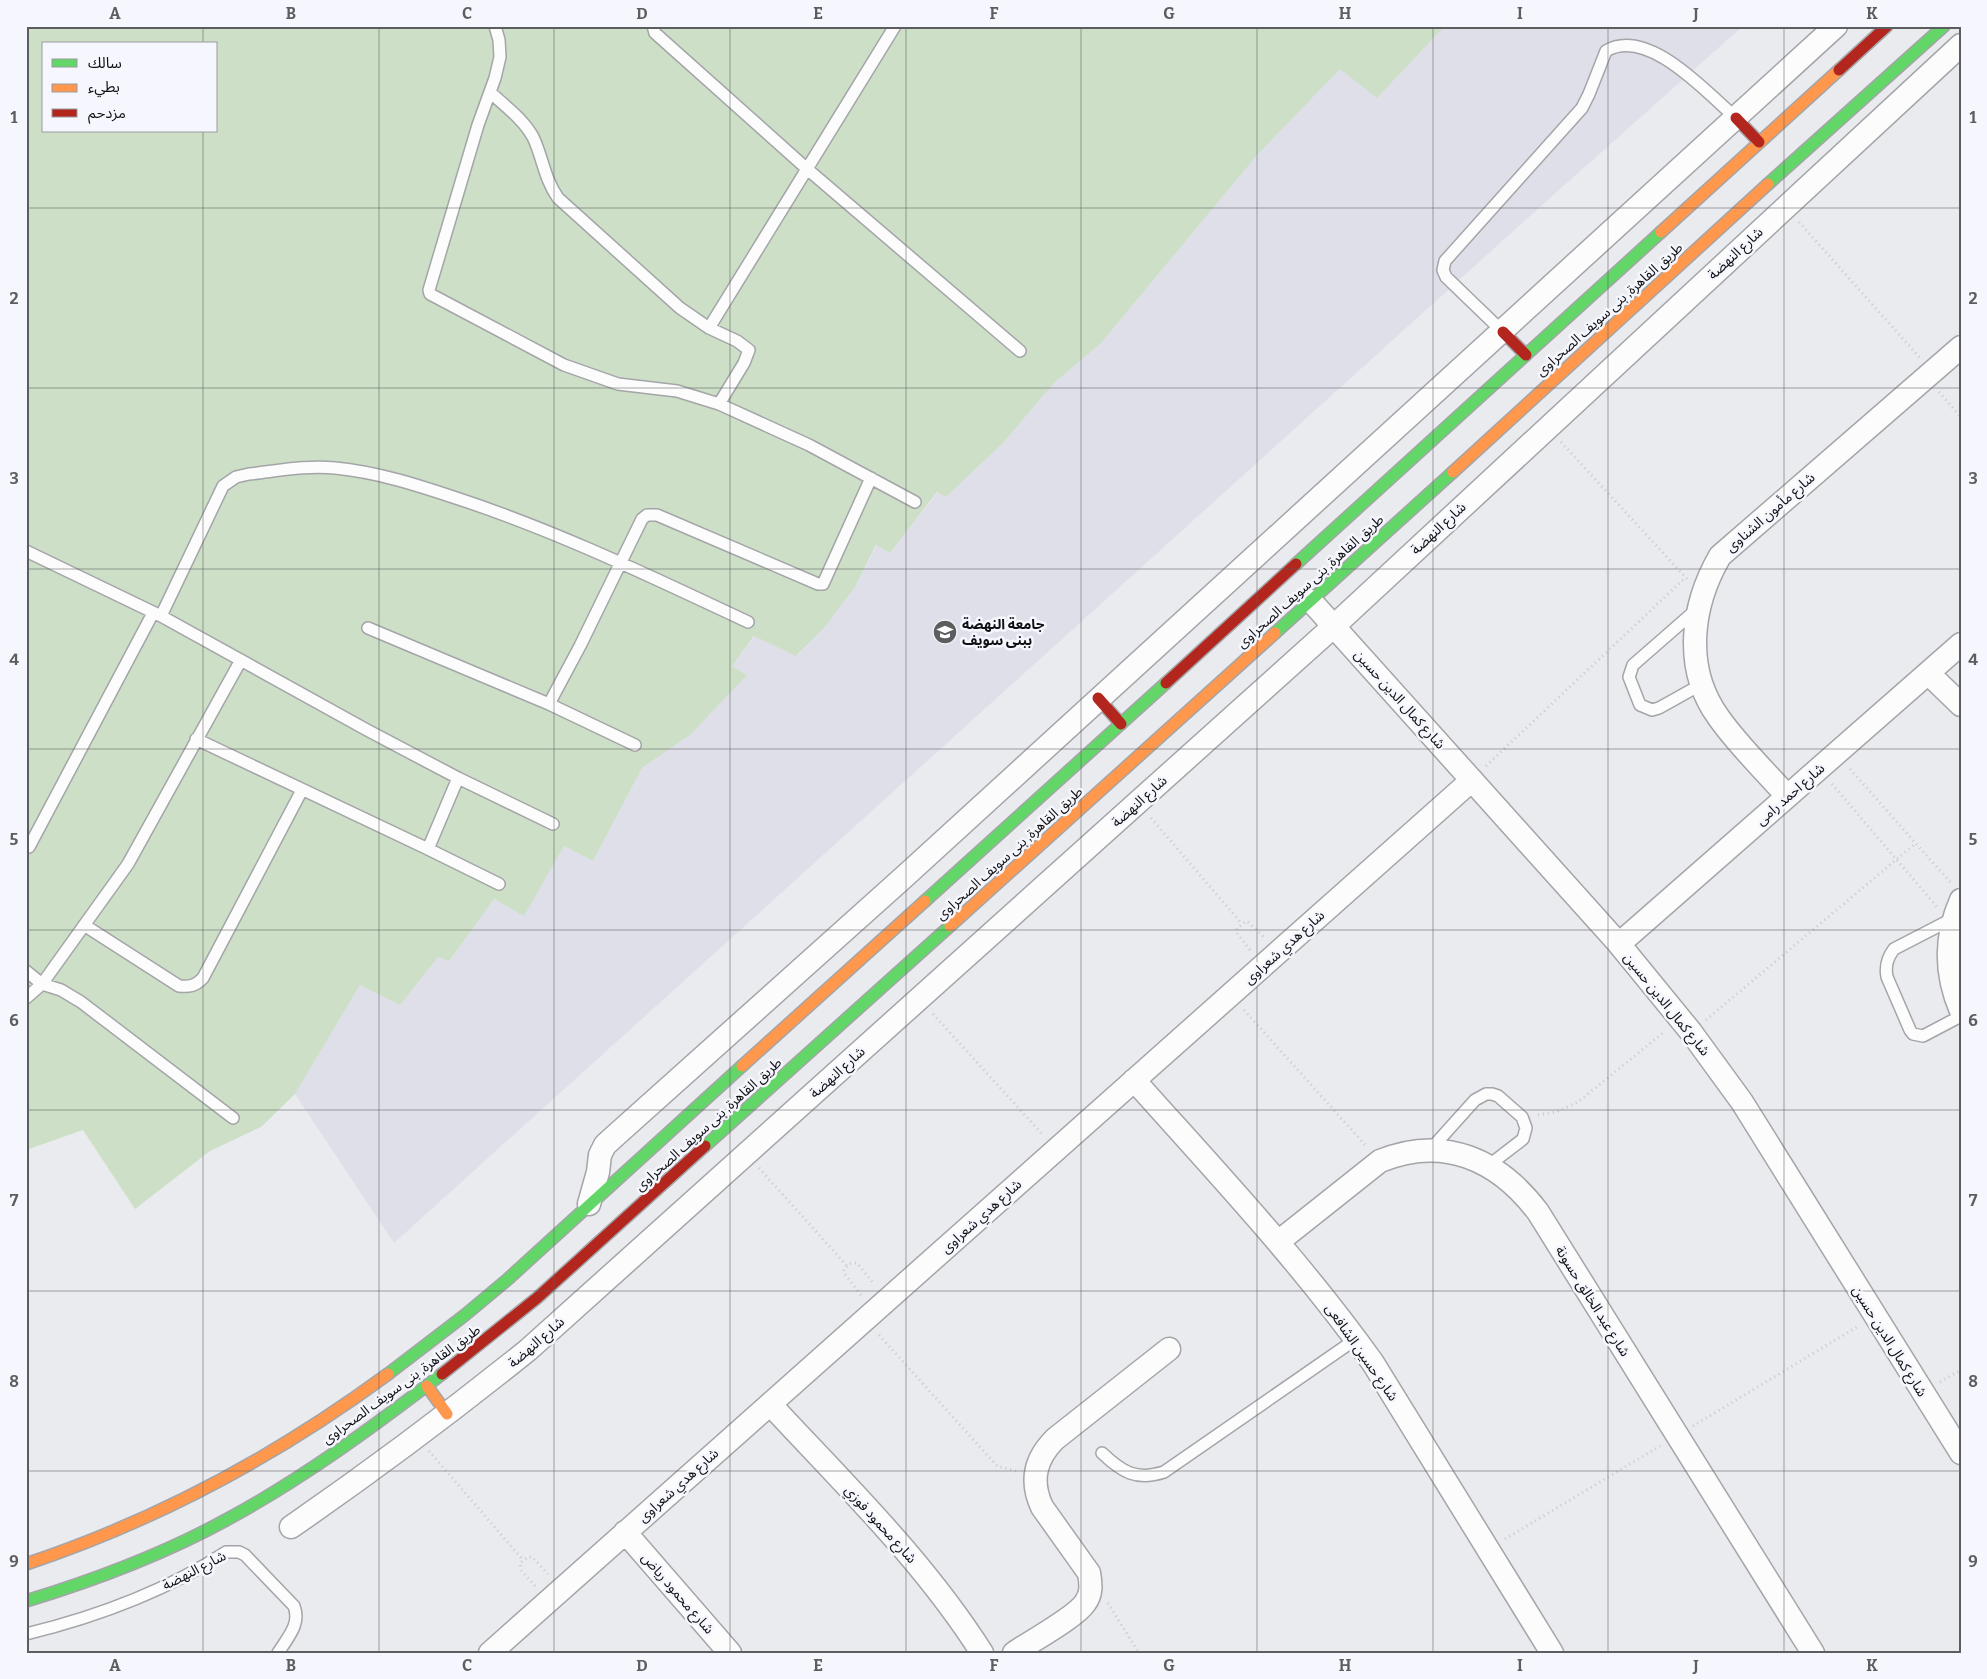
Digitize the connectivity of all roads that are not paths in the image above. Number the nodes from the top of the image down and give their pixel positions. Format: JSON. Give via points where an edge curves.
{"nodes":[{"id":1,"x":495,"y":26,"type":"edge"},
{"id":2,"x":653,"y":26,"type":"edge"},
{"id":3,"x":895,"y":26,"type":"edge"},
{"id":4,"x":1836,"y":26,"type":"edge"},
{"id":5,"x":1887,"y":26,"type":"edge"},
{"id":6,"x":1944,"y":26,"type":"edge"},
{"id":7,"x":1961,"y":45,"type":"edge"},
{"id":8,"x":490,"y":92,"type":"junction"},
{"id":9,"x":1736,"y":118,"type":"junction"},
{"id":10,"x":1759,"y":142,"type":"junction"},
{"id":11,"x":806,"y":168,"type":"junction"},
{"id":12,"x":709,"y":328,"type":"junction"},
{"id":13,"x":1502,"y":332,"type":"junction"},
{"id":14,"x":1961,"y":347,"type":"edge"},
{"id":15,"x":1020,"y":351,"type":"dead end"},
{"id":16,"x":1526,"y":355,"type":"junction"},
{"id":17,"x":719,"y":404,"type":"junction"},
{"id":18,"x":871,"y":478,"type":"junction"},
{"id":19,"x":915,"y":502,"type":"dead end"},
{"id":20,"x":26,"y":551,"type":"edge"},
{"id":21,"x":621,"y":562,"type":"junction"},
{"id":22,"x":1311,"y":601,"type":"junction"},
{"id":23,"x":1700,"y":601,"type":"junction"},
{"id":24,"x":157,"y":614,"type":"junction"},
{"id":25,"x":748,"y":622,"type":"dead end"},
{"id":26,"x":1334,"y":626,"type":"junction"},
{"id":27,"x":368,"y":628,"type":"dead end"},
{"id":28,"x":1961,"y":644,"type":"edge"},
{"id":29,"x":241,"y":660,"type":"junction"},
{"id":30,"x":1928,"y":673,"type":"junction"},
{"id":31,"x":1702,"y":684,"type":"junction"},
{"id":32,"x":1098,"y":698,"type":"junction"},
{"id":33,"x":549,"y":704,"type":"junction"},
{"id":34,"x":1961,"y":704,"type":"edge"},
{"id":35,"x":1121,"y":724,"type":"junction"},
{"id":36,"x":196,"y":739,"type":"junction"},
{"id":37,"x":635,"y":745,"type":"dead end"},
{"id":38,"x":458,"y":778,"type":"junction"},
{"id":39,"x":1472,"y":780,"type":"junction"},
{"id":40,"x":302,"y":790,"type":"junction"},
{"id":41,"x":1787,"y":796,"type":"junction"},
{"id":42,"x":553,"y":824,"type":"dead end"},
{"id":43,"x":29,"y":847,"type":"dead end"},
{"id":44,"x":428,"y":849,"type":"junction"},
{"id":45,"x":499,"y":884,"type":"dead end"},
{"id":46,"x":1954,"y":906,"type":"edge"},
{"id":47,"x":84,"y":925,"type":"junction"},
{"id":48,"x":1619,"y":944,"type":"junction"},
{"id":49,"x":26,"y":971,"type":"edge"},
{"id":50,"x":42,"y":984,"type":"junction"},
{"id":51,"x":26,"y":998,"type":"edge"},
{"id":52,"x":1961,"y":1011,"type":"edge"},
{"id":53,"x":1961,"y":1016,"type":"edge"},
{"id":54,"x":1134,"y":1080,"type":"junction"},
{"id":55,"x":233,"y":1118,"type":"dead end"},
{"id":56,"x":1430,"y":1150,"type":"junction"},
{"id":57,"x":1488,"y":1166,"type":"junction"},
{"id":58,"x":589,"y":1204,"type":"junction"},
{"id":59,"x":1278,"y":1242,"type":"junction"},
{"id":60,"x":1356,"y":1339,"type":"junction"},
{"id":61,"x":1169,"y":1349,"type":"dead end"},
{"id":62,"x":427,"y":1386,"type":"junction"},
{"id":63,"x":770,"y":1404,"type":"junction"},
{"id":64,"x":447,"y":1414,"type":"junction"},
{"id":65,"x":1102,"y":1452,"type":"dead end"},
{"id":66,"x":1961,"y":1453,"type":"edge"},
{"id":67,"x":291,"y":1527,"type":"dead end"},
{"id":68,"x":625,"y":1532,"type":"junction"},
{"id":69,"x":26,"y":1564,"type":"edge"},
{"id":70,"x":26,"y":1601,"type":"edge"},
{"id":71,"x":26,"y":1634,"type":"edge"},
{"id":72,"x":278,"y":1653,"type":"edge"},
{"id":73,"x":490,"y":1653,"type":"edge"},
{"id":74,"x":730,"y":1653,"type":"edge"},
{"id":75,"x":982,"y":1653,"type":"edge"},
{"id":76,"x":1014,"y":1653,"type":"edge"},
{"id":77,"x":1552,"y":1653,"type":"edge"},
{"id":78,"x":1813,"y":1653,"type":"edge"}],
"edges":[{"from":1,"to":8,"type":"lane","via":[[500,57]]},
{"from":2,"to":11,"type":"lane","via":[[655,33]]},
{"from":3,"to":11,"type":"lane"},
{"from":4,"to":9,"type":"street"},
{"from":5,"to":10,"type":"main road","name":"طريق القاهرة, بنى سويف الصحراوى"},
{"from":6,"to":22,"type":"main road","name":"طريق القاهرة, بنى سويف الصحراوى"},
{"from":7,"to":26,"type":"street","name":"شارع النهضة"},
{"from":8,"to":12,"type":"lane","via":[[524,123],[558,198],[680,308]]},
{"from":8,"to":17,"type":"lane","via":[[430,294],[581,372],[618,384],[677,391]]},
{"from":9,"to":10,"type":"main road"},
{"from":9,"to":13,"type":"street"},
{"from":9,"to":13,"type":"lane","via":[[1682,70],[1659,55],[1633,45],[1621,45],[1606,51],[1582,108],[1446,261],[1443,270],[1446,278]]},
{"from":10,"to":16,"type":"main road","name":"طريق القاهرة, بنى سويف الصحراوى"},
{"from":11,"to":12,"type":"lane"},
{"from":11,"to":15,"type":"lane"},
{"from":12,"to":17,"type":"lane","via":[[749,350]]},
{"from":13,"to":16,"type":"main road"},
{"from":13,"to":32,"type":"street"},
{"from":14,"to":23,"type":"street","name":"شارع مأمون الشناوى","via":[[1720,556]]},
{"from":16,"to":35,"type":"main road","name":"طريق القاهرة, بنى سويف الصحراوى"},
{"from":17,"to":18,"type":"lane","via":[[809,445]]},
{"from":18,"to":19,"type":"lane"},
{"from":18,"to":21,"type":"lane","via":[[823,584],[657,516],[642,519]]},
{"from":20,"to":24,"type":"lane"},
{"from":21,"to":24,"type":"lane","via":[[511,516],[370,474],[334,468],[249,474],[236,477],[223,486]]},
{"from":21,"to":25,"type":"lane"},
{"from":21,"to":33,"type":"lane"},
{"from":22,"to":26,"type":"street","name":"شارع كمال الدين حسين"},
{"from":22,"to":62,"type":"main road","name":"طريق القاهرة, بنى سويف الصحراوى","via":[[713,1134],[537,1298]]},
{"from":23,"to":31,"type":"street","name":"شارع مأمون الشناوى","via":[[1695,647]]},
{"from":23,"to":31,"type":"lane","via":[[1633,665],[1629,677],[1640,704],[1652,710]]},
{"from":24,"to":29,"type":"lane"},
{"from":24,"to":43,"type":"lane"},
{"from":26,"to":39,"type":"street","name":"شارع كمال الدين حسين"},
{"from":26,"to":64,"type":"street","name":"شارع النهضة","via":[[528,1350]]},
{"from":27,"to":33,"type":"lane"},
{"from":28,"to":30,"type":"street","name":"شارع احمد رامى"},
{"from":29,"to":36,"type":"lane"},
{"from":29,"to":38,"type":"lane"},
{"from":30,"to":34,"type":"street"},
{"from":30,"to":41,"type":"street","name":"شارع احمد رامى"},
{"from":31,"to":41,"type":"street","name":"شارع مأمون الشناوى","via":[[1719,718]]},
{"from":32,"to":35,"type":"main road"},
{"from":32,"to":58,"type":"street","via":[[605,1145]]},
{"from":33,"to":37,"type":"lane"},
{"from":35,"to":58,"type":"main road","name":"طريق القاهرة, بنى سويف الصحراوى","via":[[696,1114]]},
{"from":36,"to":40,"type":"lane"},
{"from":36,"to":47,"type":"lane","via":[[128,864]]},
{"from":38,"to":42,"type":"lane"},
{"from":38,"to":44,"type":"lane"},
{"from":39,"to":48,"type":"street","name":"شارع كمال الدين حسين"},
{"from":39,"to":54,"type":"street","name":"شارع هدي شعراوى"},
{"from":40,"to":44,"type":"lane"},
{"from":40,"to":47,"type":"lane","via":[[197,984],[179,986]]},
{"from":41,"to":48,"type":"street","name":"شارع احمد رامى"},
{"from":44,"to":45,"type":"lane"},
{"from":46,"to":52,"type":"street","via":[[1949,967]]},
{"from":46,"to":53,"type":"lane","via":[[1894,949],[1886,963],[1887,977],[1913,1034],[1923,1036]]},
{"from":47,"to":50,"type":"lane"},
{"from":48,"to":66,"type":"street","name":"شارع كمال الدين حسين","via":[[1686,1025],[1742,1102]]},
{"from":49,"to":50,"type":"lane"},
{"from":50,"to":51,"type":"lane"},
{"from":50,"to":55,"type":"lane","via":[[61,990],[81,1002]]},
{"from":54,"to":59,"type":"street","name":"شارع حسين الشافعى"},
{"from":54,"to":63,"type":"street","name":"شارع هدي شعراوى"},
{"from":56,"to":57,"type":"street","name":"شارع عبد الخالق حسونة","via":[[1461,1154]]},
{"from":56,"to":57,"type":"lane","via":[[1480,1096],[1492,1094],[1522,1117],[1526,1128],[1523,1139]]},
{"from":56,"to":59,"type":"street","name":"شارع عبد الخالق حسونة","via":[[1404,1153],[1380,1161]]},
{"from":57,"to":78,"type":"street","name":"شارع عبد الخالق حسونة","via":[[1516,1186],[1538,1212]]},
{"from":58,"to":69,"type":"main road","name":"طريق القاهرة, بنى سويف الصحراوى","via":[[460,1321],[318,1423],[175,1504],[88,1543]]},
{"from":59,"to":60,"type":"street","name":"شارع حسين الشافعى"},
{"from":60,"to":65,"type":"lane","via":[[1164,1472],[1144,1476],[1134,1474],[1115,1465]]},
{"from":60,"to":77,"type":"street","name":"شارع حسين الشافعى"},
{"from":61,"to":76,"type":"street","via":[[1055,1439],[1037,1465],[1035,1486],[1042,1507],[1089,1573],[1090,1594],[1080,1610]]},
{"from":62,"to":64,"type":"main road"},
{"from":62,"to":70,"type":"main road","name":"طريق القاهرة, بنى سويف الصحراوى","via":[[305,1472],[210,1528],[110,1574]]},
{"from":63,"to":68,"type":"street","name":"شارع هدي شعراوى"},
{"from":63,"to":75,"type":"street","name":"شارع محمود فوزي","via":[[899,1543],[948,1603]]},
{"from":64,"to":67,"type":"street","name":"شارع النهضة"},
{"from":68,"to":73,"type":"street","name":"شارع هدي شعراوى"},
{"from":68,"to":74,"type":"street","name":"شارع محمود رياض"},
{"from":71,"to":72,"type":"lane","name":"شارع النهضة","via":[[72,1622],[131,1600],[232,1551],[245,1555],[294,1606],[295,1626]]}]}
